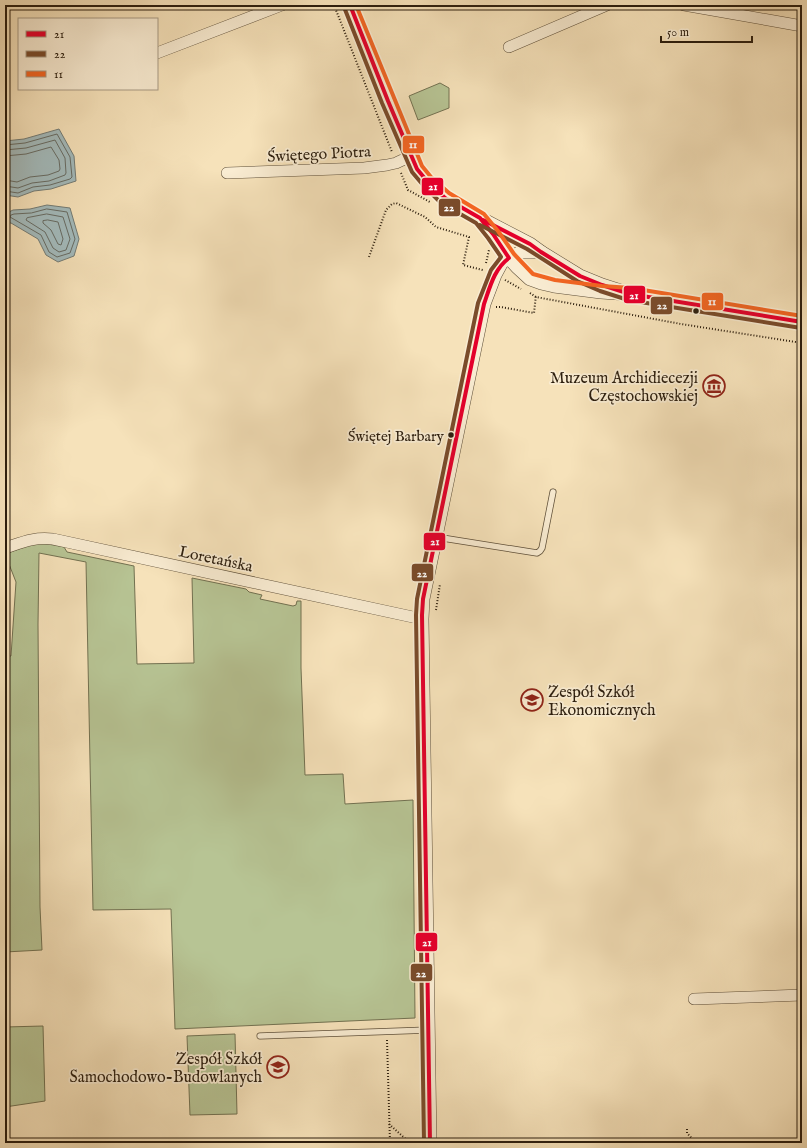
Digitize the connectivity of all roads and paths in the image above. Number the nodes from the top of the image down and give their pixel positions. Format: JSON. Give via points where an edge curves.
{"nodes":[{"id":1,"x":282,"y":5,"type":"edge"},
{"id":2,"x":334,"y":5,"type":"edge"},
{"id":3,"x":350,"y":5,"type":"edge"},
{"id":4,"x":606,"y":5,"type":"edge"},
{"id":5,"x":684,"y":5,"type":"edge"},
{"id":6,"x":802,"y":26,"type":"edge"},
{"id":7,"x":509,"y":47,"type":"dead end"},
{"id":8,"x":158,"y":53,"type":"edge"},
{"id":9,"x":411,"y":156,"type":"junction"},
{"id":10,"x":396,"y":163,"type":"junction"},
{"id":11,"x":227,"y":173,"type":"dead end"},
{"id":12,"x":434,"y":204,"type":"dead end"},
{"id":13,"x":480,"y":218,"type":"junction"},
{"id":14,"x":489,"y":245,"type":"dead end"},
{"id":15,"x":540,"y":252,"type":"junction"},
{"id":16,"x":369,"y":257,"type":"dead end"},
{"id":17,"x":509,"y":258,"type":"junction"},
{"id":18,"x":490,"y":272,"type":"junction"},
{"id":19,"x":522,"y":289,"type":"dead end"},
{"id":20,"x":529,"y":293,"type":"dead end"},
{"id":21,"x":630,"y":294,"type":"junction"},
{"id":22,"x":536,"y":297,"type":"junction"},
{"id":23,"x":493,"y":309,"type":"dead end"},
{"id":24,"x":802,"y":322,"type":"edge"},
{"id":25,"x":802,"y":344,"type":"edge"},
{"id":26,"x":553,"y":492,"type":"dead end"},
{"id":27,"x":436,"y":537,"type":"junction"},
{"id":28,"x":5,"y":548,"type":"edge"},
{"id":29,"x":440,"y":583,"type":"dead end"},
{"id":30,"x":436,"y":611,"type":"dead end"},
{"id":31,"x":422,"y":619,"type":"junction"},
{"id":32,"x":802,"y":996,"type":"edge"},
{"id":33,"x":694,"y":999,"type":"dead end"},
{"id":34,"x":428,"y":1030,"type":"junction"},
{"id":35,"x":387,"y":1031,"type":"junction"},
{"id":36,"x":260,"y":1036,"type":"dead end"},
{"id":37,"x":389,"y":1124,"type":"junction"},
{"id":38,"x":687,"y":1129,"type":"dead end"},
{"id":39,"x":390,"y":1143,"type":"edge"},
{"id":40,"x":410,"y":1143,"type":"edge"},
{"id":41,"x":430,"y":1143,"type":"edge"},
{"id":42,"x":696,"y":1143,"type":"edge"}],
"edges":[{"from":1,"to":8,"type":"street"},
{"from":2,"to":10,"type":"path"},
{"from":3,"to":9,"type":"street"},
{"from":4,"to":7,"type":"street"},
{"from":5,"to":6,"type":"street"},
{"from":9,"to":10,"type":"street","name":"Świętego Piotra"},
{"from":9,"to":13,"type":"street","via":[[417,169],[437,191]]},
{"from":10,"to":11,"type":"street","name":"Świętego Piotra","via":[[364,168]]},
{"from":10,"to":12,"type":"path","via":[[408,190]]},
{"from":13,"to":15,"type":"street","via":[[530,244]]},
{"from":13,"to":17,"type":"street"},
{"from":14,"to":18,"type":"path"},
{"from":15,"to":17,"type":"street","via":[[521,252]]},
{"from":15,"to":21,"type":"street","via":[[580,276]]},
{"from":16,"to":18,"type":"path","via":[[386,210],[396,203],[425,217],[436,228],[469,237],[464,265]]},
{"from":17,"to":18,"type":"street"},
{"from":17,"to":21,"type":"street","via":[[530,279],[541,283]]},
{"from":18,"to":19,"type":"path"},
{"from":18,"to":27,"type":"street"},
{"from":20,"to":22,"type":"path"},
{"from":21,"to":24,"type":"street"},
{"from":22,"to":23,"type":"path","via":[[534,313],[500,307]]},
{"from":22,"to":25,"type":"path"},
{"from":26,"to":27,"type":"lane","via":[[542,548],[536,553]]},
{"from":27,"to":31,"type":"street","via":[[423,599]]},
{"from":28,"to":31,"type":"street","name":"Loretańska","via":[[33,539],[53,539]]},
{"from":29,"to":30,"type":"path"},
{"from":31,"to":34,"type":"street"},
{"from":32,"to":33,"type":"street"},
{"from":34,"to":35,"type":"lane"},
{"from":34,"to":41,"type":"street"},
{"from":35,"to":36,"type":"lane"},
{"from":35,"to":37,"type":"path"},
{"from":37,"to":39,"type":"path"},
{"from":37,"to":40,"type":"path"},
{"from":38,"to":42,"type":"path","via":[[687,1133]]}]}
